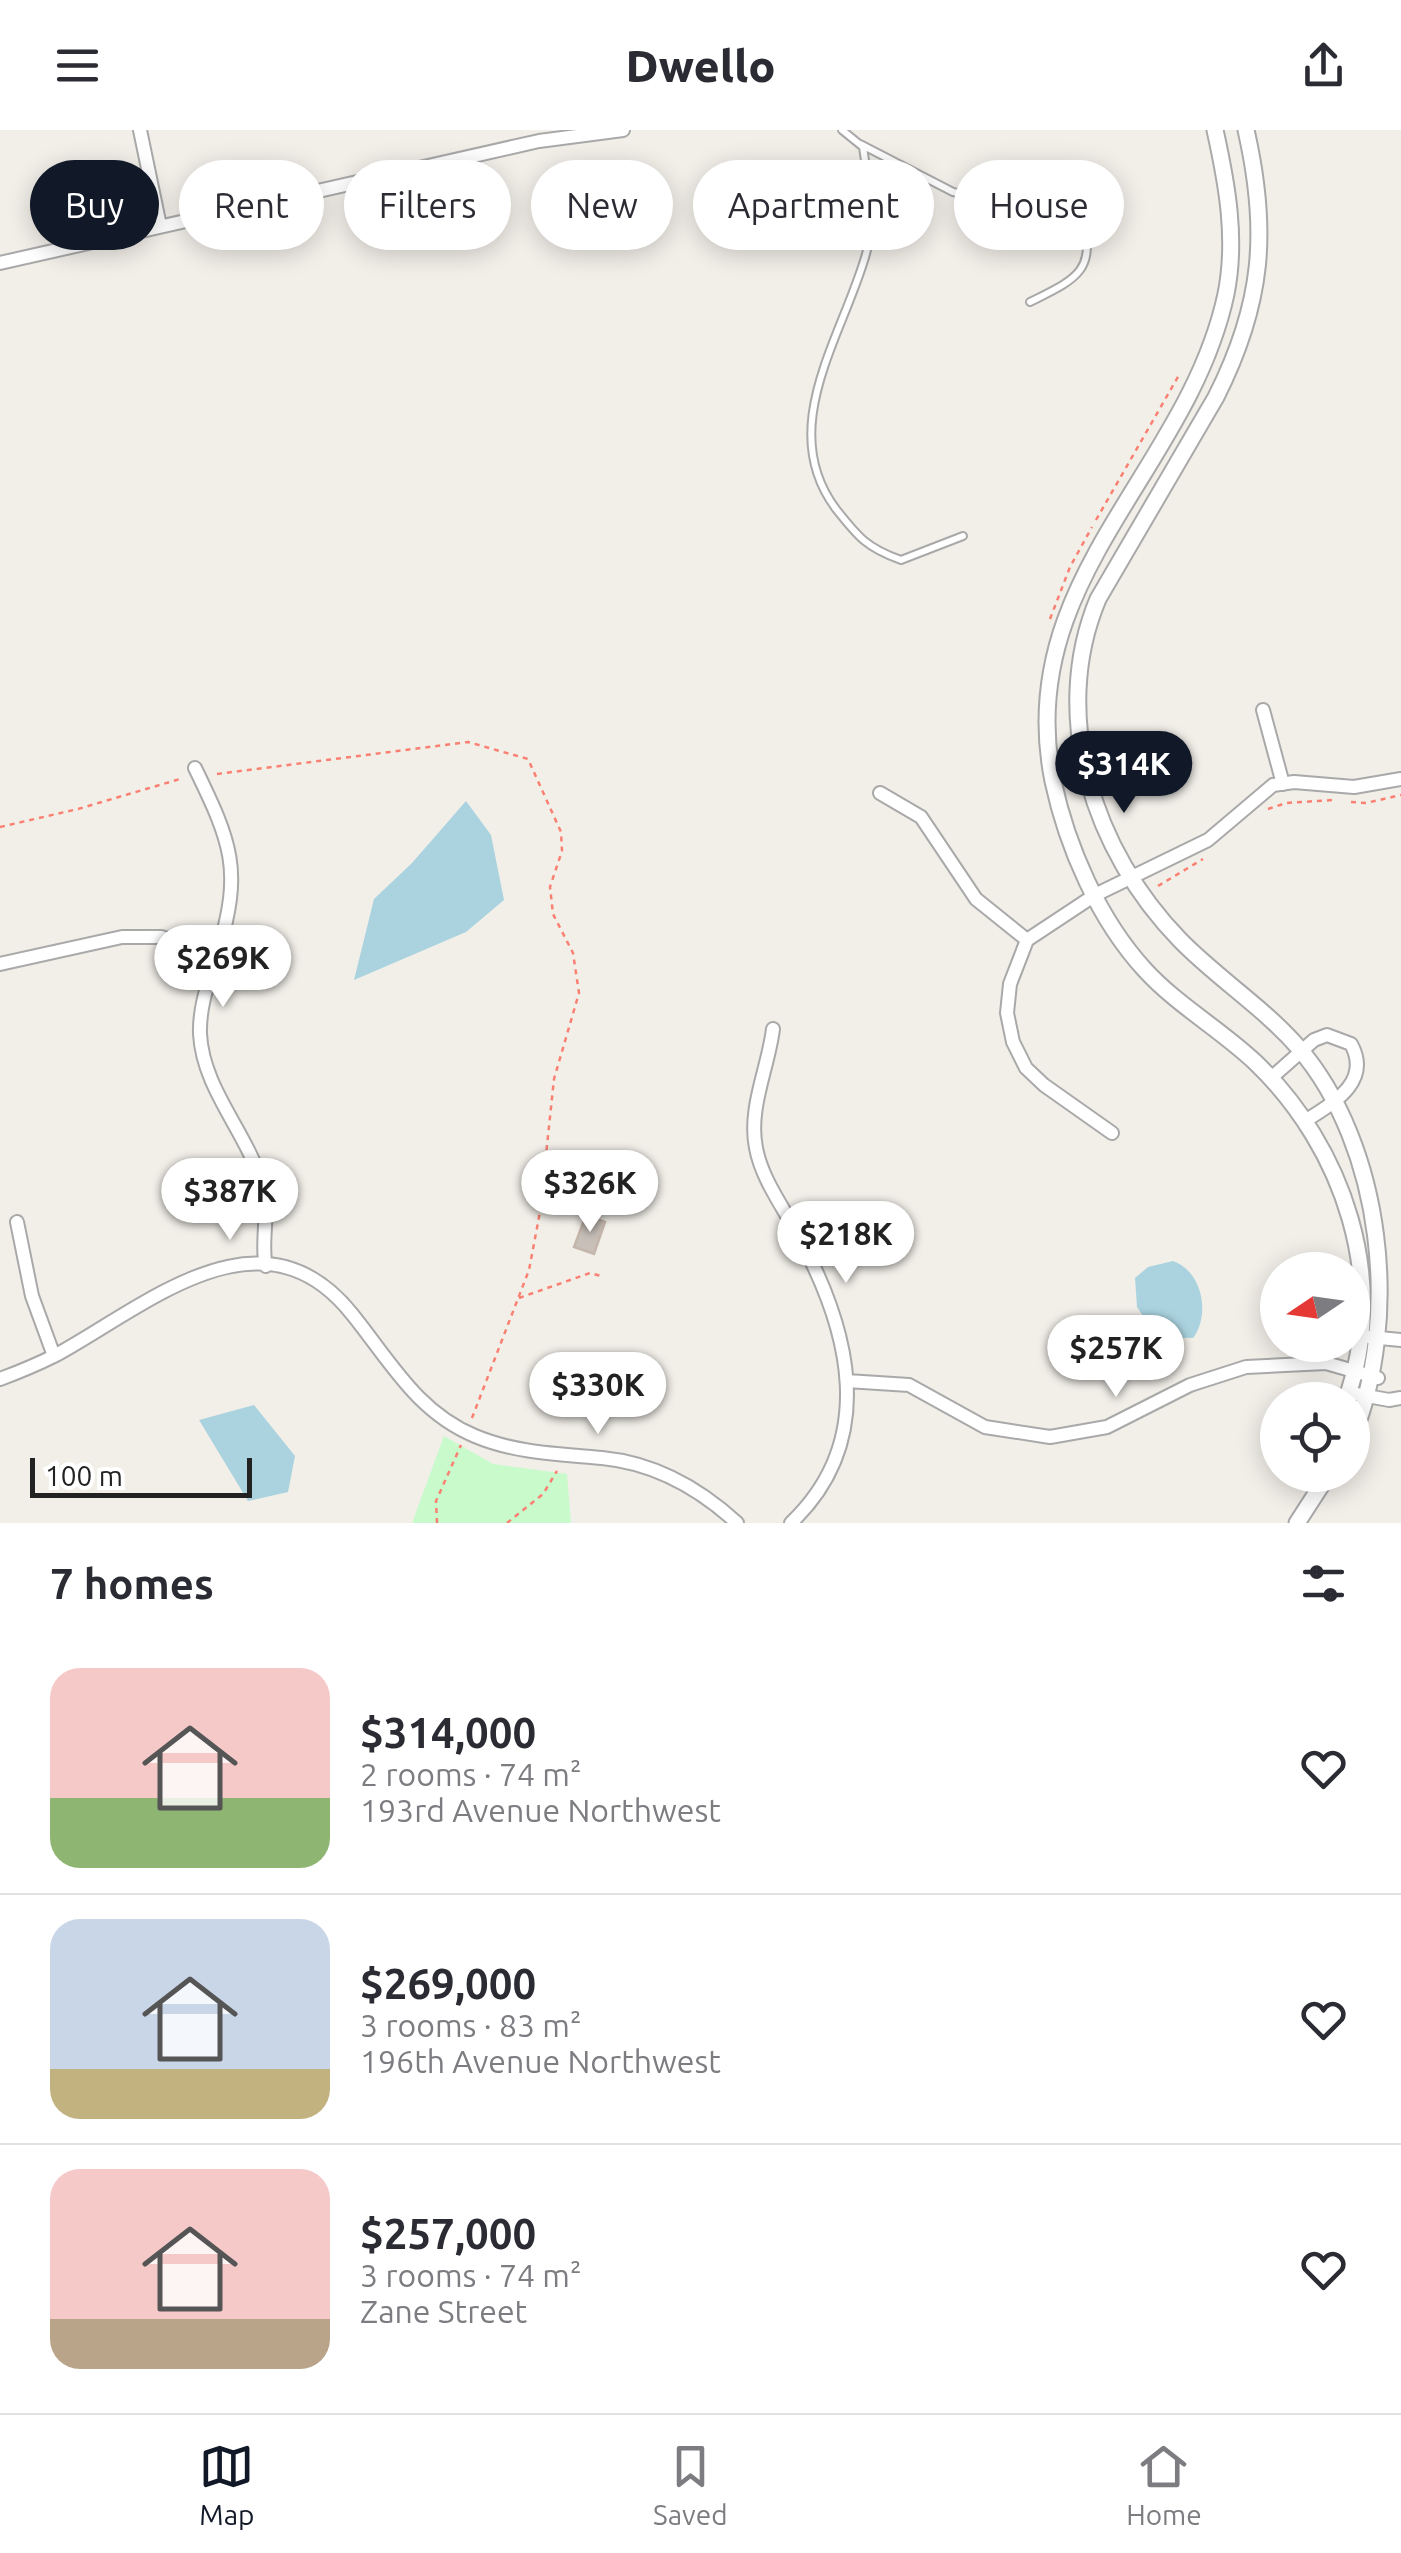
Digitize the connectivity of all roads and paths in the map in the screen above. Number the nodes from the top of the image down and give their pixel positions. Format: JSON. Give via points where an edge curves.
{"nodes":[{"id":1,"x":140,"y":130,"type":"edge"},
{"id":2,"x":623,"y":130,"type":"edge"},
{"id":3,"x":842,"y":130,"type":"edge"},
{"id":4,"x":1215,"y":130,"type":"edge"},
{"id":5,"x":1246,"y":130,"type":"edge"},
{"id":6,"x":856,"y":142,"type":"junction"},
{"id":7,"x":160,"y":226,"type":"junction"},
{"id":8,"x":0,"y":263,"type":"edge"},
{"id":9,"x":1030,"y":302,"type":"dead end"},
{"id":10,"x":962,"y":536,"type":"dead end"},
{"id":11,"x":1263,"y":710,"type":"dead end"},
{"id":12,"x":195,"y":768,"type":"dead end"},
{"id":13,"x":216,"y":774,"type":"dead end"},
{"id":14,"x":180,"y":779,"type":"dead end"},
{"id":15,"x":1401,"y":779,"type":"edge"},
{"id":16,"x":1283,"y":784,"type":"junction"},
{"id":17,"x":880,"y":794,"type":"dead end"},
{"id":18,"x":1401,"y":795,"type":"edge"},
{"id":19,"x":1258,"y":812,"type":"dead end"},
{"id":20,"x":0,"y":826,"type":"edge"},
{"id":21,"x":1213,"y":852,"type":"dead end"},
{"id":22,"x":1130,"y":878,"type":"junction"},
{"id":23,"x":1154,"y":890,"type":"dead end"},
{"id":24,"x":1094,"y":895,"type":"junction"},
{"id":25,"x":1028,"y":940,"type":"junction"},
{"id":26,"x":218,"y":952,"type":"junction"},
{"id":27,"x":0,"y":964,"type":"edge"},
{"id":28,"x":772,"y":1029,"type":"dead end"},
{"id":29,"x":1300,"y":1050,"type":"junction"},
{"id":30,"x":1270,"y":1078,"type":"junction"},
{"id":31,"x":1335,"y":1102,"type":"junction"},
{"id":32,"x":1305,"y":1121,"type":"junction"},
{"id":33,"x":1112,"y":1134,"type":"dead end"},
{"id":34,"x":17,"y":1222,"type":"dead end"},
{"id":35,"x":1355,"y":1252,"type":"edge"},
{"id":36,"x":266,"y":1266,"type":"junction"},
{"id":37,"x":601,"y":1276,"type":"dead end"},
{"id":38,"x":518,"y":1298,"type":"junction"},
{"id":39,"x":1394,"y":1339,"type":"edge"},
{"id":40,"x":54,"y":1356,"type":"junction"},
{"id":41,"x":1356,"y":1362,"type":"edge"},
{"id":42,"x":1354,"y":1371,"type":"junction"},
{"id":43,"x":1378,"y":1378,"type":"junction"},
{"id":44,"x":0,"y":1380,"type":"edge"},
{"id":45,"x":847,"y":1382,"type":"junction"},
{"id":46,"x":1351,"y":1382,"type":"edge"},
{"id":47,"x":1372,"y":1398,"type":"junction"},
{"id":48,"x":1401,"y":1398,"type":"edge"},
{"id":49,"x":1370,"y":1402,"type":"edge"},
{"id":50,"x":471,"y":1425,"type":"dead end"},
{"id":51,"x":460,"y":1445,"type":"dead end"},
{"id":52,"x":562,"y":1454,"type":"junction"},
{"id":53,"x":1308,"y":1492,"type":"edge"},
{"id":54,"x":1317,"y":1492,"type":"edge"},
{"id":55,"x":437,"y":1523,"type":"edge"},
{"id":56,"x":507,"y":1523,"type":"edge"},
{"id":57,"x":737,"y":1523,"type":"edge"},
{"id":58,"x":791,"y":1523,"type":"edge"},
{"id":59,"x":1296,"y":1523,"type":"edge"}],
"edges":[{"from":1,"to":7,"type":"street"},
{"from":2,"to":7,"type":"street","via":[[539,140]]},
{"from":3,"to":6,"type":"lane"},
{"from":4,"to":24,"type":"street","via":[[1232,234],[1225,298],[1177,414],[1088,561],[1052,670],[1054,784]]},
{"from":5,"to":22,"type":"street","via":[[1259,211],[1253,300],[1230,370],[1103,588],[1079,660],[1087,776]]},
{"from":6,"to":9,"type":"lane","via":[[953,192],[1027,198],[1081,218],[1087,259],[1073,281]]},
{"from":6,"to":10,"type":"lane","via":[[863,147],[871,198],[867,251],[815,396],[808,432],[816,469],[829,499],[872,550],[901,560]]},
{"from":7,"to":8,"type":"street"},
{"from":11,"to":16,"type":"street"},
{"from":12,"to":26,"type":"street","via":[[220,816],[230,854],[231,897]]},
{"from":13,"to":38,"type":"path","via":[[468,742],[528,758],[561,832],[550,887],[553,914],[572,953],[580,992],[554,1079],[540,1212]]},
{"from":14,"to":20,"type":"path"},
{"from":15,"to":16,"type":"street","via":[[1354,787]]},
{"from":16,"to":22,"type":"street","via":[[1256,796],[1208,840]]},
{"from":17,"to":25,"type":"street","via":[[921,818],[976,899]]},
{"from":18,"to":19,"type":"path","via":[[1366,803],[1286,803]]},
{"from":21,"to":23,"type":"path"},
{"from":22,"to":24,"type":"street"},
{"from":22,"to":29,"type":"street","via":[[1177,938]]},
{"from":24,"to":25,"type":"street"},
{"from":24,"to":30,"type":"street","via":[[1144,969]]},
{"from":25,"to":33,"type":"street","via":[[1010,984],[1012,1042],[1026,1068]]},
{"from":26,"to":27,"type":"street","via":[[161,937],[122,938]]},
{"from":26,"to":36,"type":"street","via":[[201,1010],[203,1056],[262,1182]]},
{"from":28,"to":45,"type":"street","via":[[755,1111],[756,1148],[821,1280]]},
{"from":29,"to":30,"type":"street"},
{"from":29,"to":31,"type":"street"},
{"from":29,"to":31,"type":"street","via":[[1326,1035],[1352,1044],[1358,1070]]},
{"from":30,"to":32,"type":"street"},
{"from":31,"to":32,"type":"street"},
{"from":31,"to":39,"type":"street","via":[[1360,1152],[1382,1232]]},
{"from":32,"to":35,"type":"street","via":[[1330,1164]]},
{"from":34,"to":40,"type":"street","via":[[32,1296]]},
{"from":36,"to":40,"type":"street","via":[[231,1264],[196,1273]]},
{"from":36,"to":52,"type":"street","via":[[313,1281],[343,1303],[422,1402],[474,1436]]},
{"from":37,"to":38,"type":"path","via":[[590,1273]]},
{"from":38,"to":50,"type":"path"},
{"from":39,"to":43,"type":"street"},
{"from":40,"to":44,"type":"street"},
{"from":41,"to":42,"type":"street"},
{"from":42,"to":43,"type":"street"},
{"from":42,"to":45,"type":"street","via":[[1308,1362],[1246,1367],[1190,1384],[1106,1427],[1050,1437],[985,1427],[909,1385]]},
{"from":42,"to":46,"type":"street"},
{"from":43,"to":47,"type":"street"},
{"from":45,"to":58,"type":"street","via":[[848,1411],[835,1464]]},
{"from":47,"to":48,"type":"street"},
{"from":47,"to":49,"type":"street"},
{"from":51,"to":55,"type":"path","via":[[436,1500]]},
{"from":52,"to":56,"type":"path","via":[[556,1478]]},
{"from":52,"to":57,"type":"street","via":[[628,1462],[676,1480]]},
{"from":53,"to":59,"type":"street"},
{"from":54,"to":59,"type":"street"}]}
